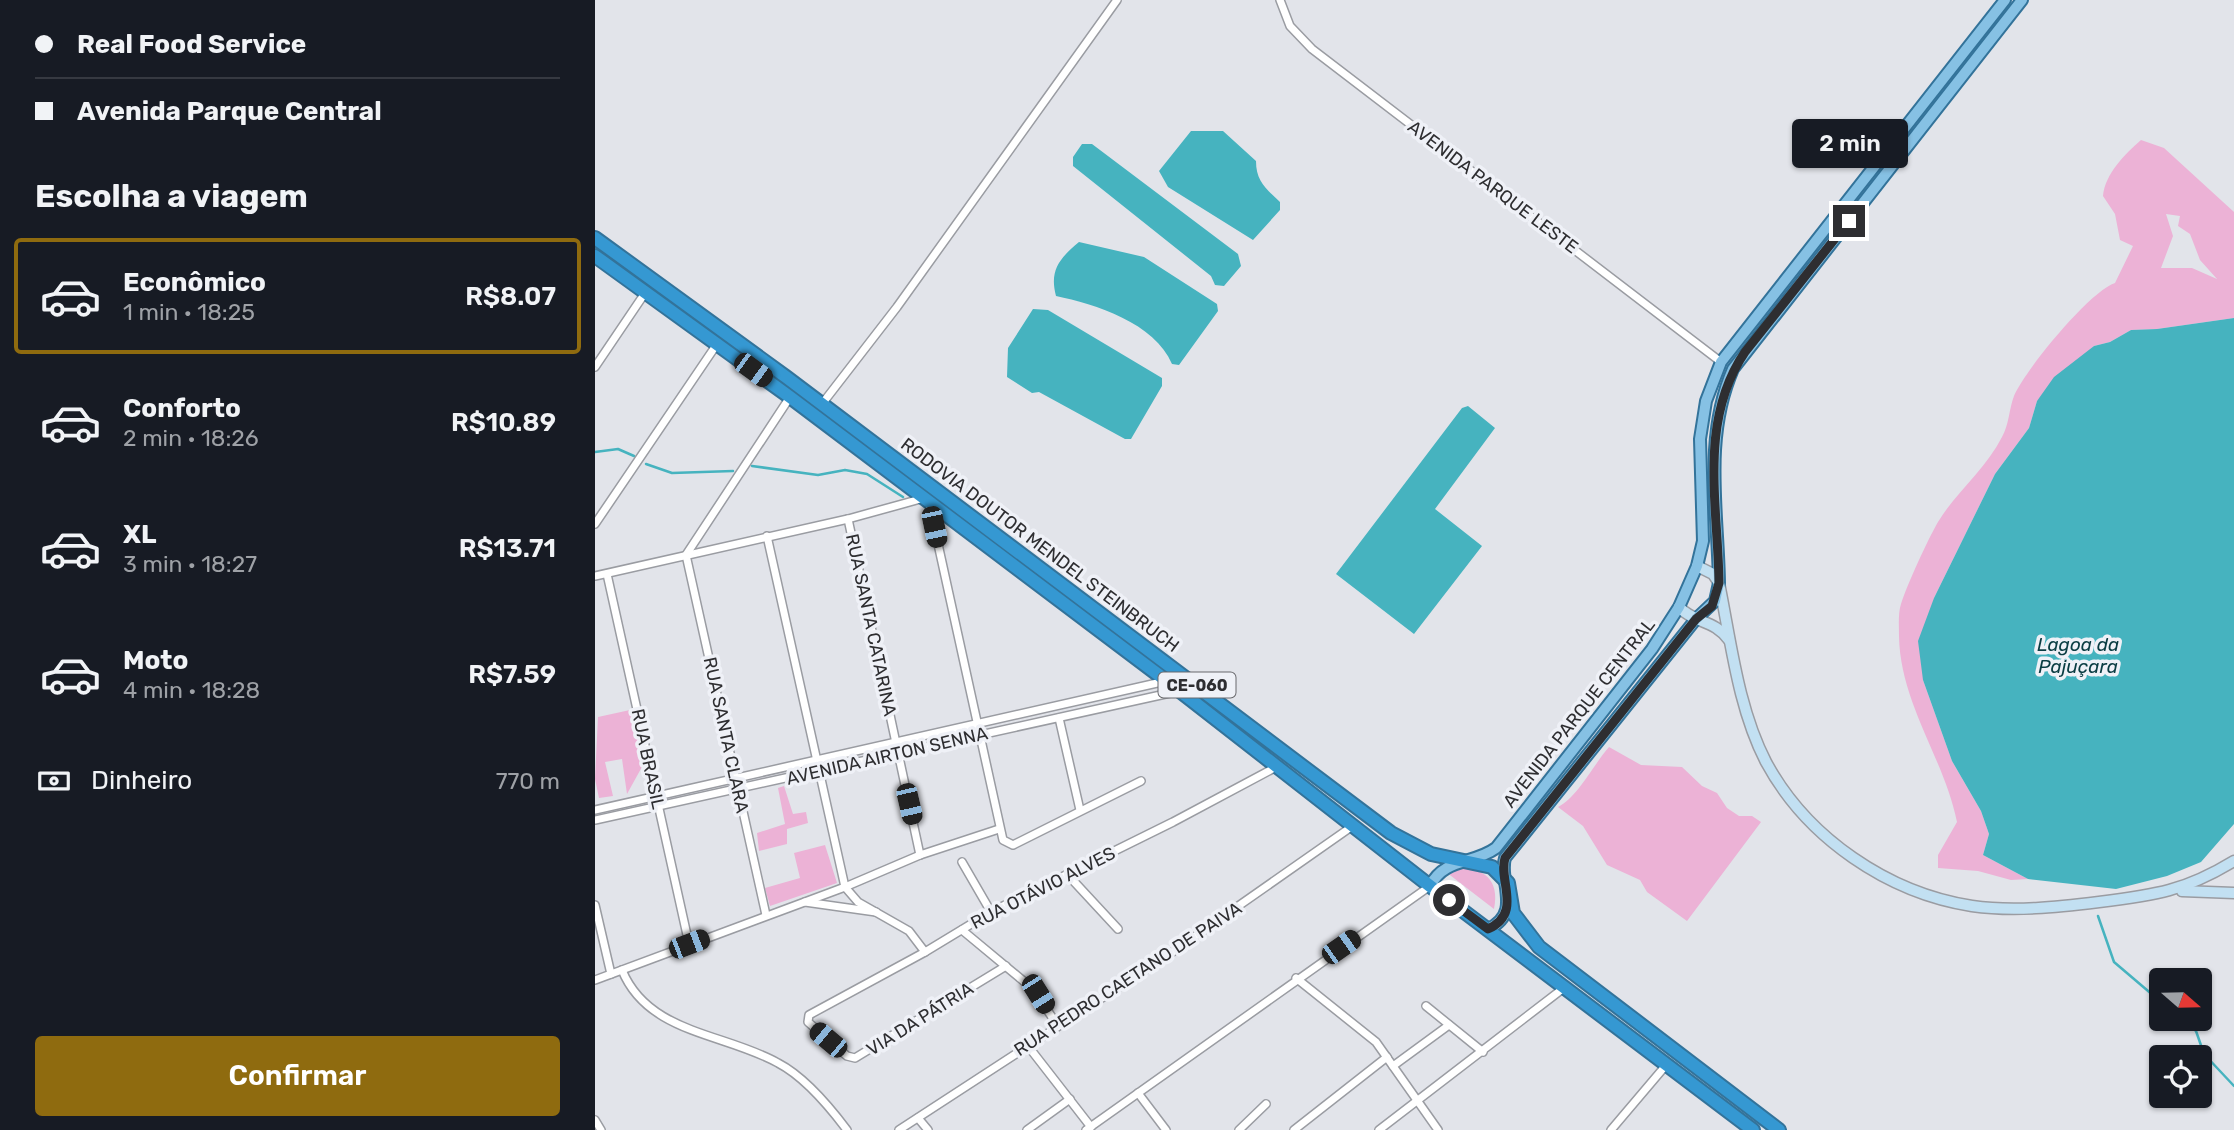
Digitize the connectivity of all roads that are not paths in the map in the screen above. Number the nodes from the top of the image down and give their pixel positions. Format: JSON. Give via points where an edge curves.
{"nodes":[{"id":1,"x":1117,"y":0,"type":"edge"},
{"id":2,"x":1280,"y":0,"type":"edge"},
{"id":3,"x":2005,"y":0,"type":"edge"},
{"id":4,"x":2022,"y":0,"type":"edge"},
{"id":5,"x":595,"y":238,"type":"edge"},
{"id":6,"x":595,"y":256,"type":"edge"},
{"id":7,"x":645,"y":293,"type":"junction"},
{"id":8,"x":717,"y":344,"type":"junction"},
{"id":9,"x":1721,"y":362,"type":"junction"},
{"id":10,"x":595,"y":367,"type":"edge"},
{"id":11,"x":790,"y":397,"type":"junction"},
{"id":12,"x":822,"y":404,"type":"junction"},
{"id":13,"x":926,"y":500,"type":"junction"},
{"id":14,"x":598,"y":513,"type":"edge"},
{"id":15,"x":848,"y":519,"type":"junction"},
{"id":16,"x":595,"y":524,"type":"edge"},
{"id":17,"x":767,"y":536,"type":"junction"},
{"id":18,"x":686,"y":555,"type":"junction"},
{"id":19,"x":1697,"y":566,"type":"junction"},
{"id":20,"x":607,"y":574,"type":"junction"},
{"id":21,"x":595,"y":576,"type":"edge"},
{"id":22,"x":1719,"y":583,"type":"junction"},
{"id":23,"x":1679,"y":607,"type":"junction"},
{"id":24,"x":1696,"y":619,"type":"junction"},
{"id":25,"x":1731,"y":643,"type":"junction"},
{"id":26,"x":1166,"y":681,"type":"junction"},
{"id":27,"x":1179,"y":691,"type":"junction"},
{"id":28,"x":1040,"y":710,"type":"junction"},
{"id":29,"x":1059,"y":718,"type":"junction"},
{"id":30,"x":1043,"y":721,"type":"junction"},
{"id":31,"x":977,"y":724,"type":"junction"},
{"id":32,"x":980,"y":735,"type":"junction"},
{"id":33,"x":895,"y":742,"type":"junction"},
{"id":34,"x":898,"y":753,"type":"junction"},
{"id":35,"x":816,"y":760,"type":"junction"},
{"id":36,"x":1278,"y":766,"type":"junction"},
{"id":37,"x":818,"y":772,"type":"junction"},
{"id":38,"x":736,"y":778,"type":"junction"},
{"id":39,"x":1141,"y":781,"type":"dead end"},
{"id":40,"x":738,"y":789,"type":"junction"},
{"id":41,"x":656,"y":795,"type":"junction"},
{"id":42,"x":659,"y":807,"type":"junction"},
{"id":43,"x":595,"y":810,"type":"edge"},
{"id":44,"x":1080,"y":810,"type":"junction"},
{"id":45,"x":595,"y":820,"type":"edge"},
{"id":46,"x":1355,"y":824,"type":"junction"},
{"id":47,"x":999,"y":829,"type":"junction"},
{"id":48,"x":920,"y":855,"type":"junction"},
{"id":49,"x":1469,"y":860,"type":"junction"},
{"id":50,"x":2234,"y":861,"type":"edge"},
{"id":51,"x":962,"y":862,"type":"dead end"},
{"id":52,"x":1067,"y":874,"type":"junction"},
{"id":53,"x":1508,"y":883,"type":"junction"},
{"id":54,"x":1430,"y":886,"type":"junction"},
{"id":55,"x":845,"y":887,"type":"junction"},
{"id":56,"x":2171,"y":892,"type":"junction"},
{"id":57,"x":2234,"y":894,"type":"edge"},
{"id":58,"x":804,"y":902,"type":"junction"},
{"id":59,"x":595,"y":906,"type":"edge"},
{"id":60,"x":876,"y":912,"type":"junction"},
{"id":61,"x":991,"y":912,"type":"junction"},
{"id":62,"x":766,"y":915,"type":"junction"},
{"id":63,"x":1118,"y":929,"type":"dead end"},
{"id":64,"x":1488,"y":929,"type":"junction"},
{"id":65,"x":962,"y":930,"type":"junction"},
{"id":66,"x":689,"y":944,"type":"junction"},
{"id":67,"x":925,"y":952,"type":"junction"},
{"id":68,"x":1006,"y":966,"type":"junction"},
{"id":69,"x":622,"y":970,"type":"junction"},
{"id":70,"x":611,"y":974,"type":"junction"},
{"id":71,"x":1296,"y":978,"type":"junction"},
{"id":72,"x":595,"y":980,"type":"edge"},
{"id":73,"x":1565,"y":986,"type":"junction"},
{"id":74,"x":1426,"y":1006,"type":"dead end"},
{"id":75,"x":809,"y":1015,"type":"joint"},
{"id":76,"x":1449,"y":1025,"type":"junction"},
{"id":77,"x":1058,"y":1026,"type":"junction"},
{"id":78,"x":1028,"y":1046,"type":"junction"},
{"id":79,"x":1482,"y":1052,"type":"junction"},
{"id":80,"x":1387,"y":1057,"type":"junction"},
{"id":81,"x":1667,"y":1064,"type":"junction"},
{"id":82,"x":1393,"y":1066,"type":"junction"},
{"id":83,"x":1138,"y":1093,"type":"junction"},
{"id":84,"x":1070,"y":1099,"type":"junction"},
{"id":85,"x":1416,"y":1102,"type":"junction"},
{"id":86,"x":1266,"y":1104,"type":"dead end"},
{"id":87,"x":918,"y":1118,"type":"junction"},
{"id":88,"x":595,"y":1120,"type":"edge"},
{"id":89,"x":1088,"y":1128,"type":"edge"},
{"id":90,"x":601,"y":1130,"type":"edge"},
{"id":91,"x":847,"y":1130,"type":"edge"},
{"id":92,"x":899,"y":1130,"type":"edge"},
{"id":93,"x":927,"y":1130,"type":"edge"},
{"id":94,"x":1027,"y":1130,"type":"edge"},
{"id":95,"x":1166,"y":1130,"type":"edge"},
{"id":96,"x":1239,"y":1130,"type":"edge"},
{"id":97,"x":1294,"y":1130,"type":"edge"},
{"id":98,"x":1379,"y":1130,"type":"edge"},
{"id":99,"x":1439,"y":1130,"type":"edge"},
{"id":100,"x":1611,"y":1130,"type":"edge"},
{"id":101,"x":1752,"y":1130,"type":"edge"},
{"id":102,"x":1779,"y":1130,"type":"edge"}],
"edges":[{"from":1,"to":12,"type":"street"},
{"from":2,"to":9,"type":"street","name":"AVENIDA PARQUE LESTE","via":[[1290,26],[1312,49]]},
{"from":3,"to":9,"type":"main road","name":"AVENIDA PARQUE CENTRAL"},
{"from":4,"to":22,"type":"main road","name":"AVENIDA PARQUE CENTRAL","via":[[1733,369],[1719,409],[1714,451]]},
{"from":5,"to":12,"type":"highway","name":"RODOVIA DOUTOR MENDEL STEINBRUCH","number":"CE-060"},
{"from":6,"to":7,"type":"highway","name":"RODOVIA DOUTOR MENDEL STEINBRUCH","number":"CE-060"},
{"from":7,"to":8,"type":"highway","name":"RODOVIA DOUTOR MENDEL STEINBRUCH","number":"CE-060"},
{"from":7,"to":10,"type":"street"},
{"from":8,"to":11,"type":"highway","name":"RODOVIA DOUTOR MENDEL STEINBRUCH","number":"CE-060"},
{"from":8,"to":14,"type":"street"},
{"from":9,"to":19,"type":"main road","name":"AVENIDA PARQUE CENTRAL","via":[[1706,401],[1700,439],[1703,541]]},
{"from":11,"to":13,"type":"highway","name":"RODOVIA DOUTOR MENDEL STEINBRUCH","number":"CE-060"},
{"from":11,"to":18,"type":"street"},
{"from":12,"to":49,"type":"highway","name":"RODOVIA DOUTOR MENDEL STEINBRUCH","number":"CE-060","via":[[1391,833],[1431,855]]},
{"from":13,"to":15,"type":"street"},
{"from":13,"to":26,"type":"highway","name":"RODOVIA DOUTOR MENDEL STEINBRUCH","number":"CE-060"},
{"from":13,"to":31,"type":"street"},
{"from":14,"to":16,"type":"street"},
{"from":15,"to":17,"type":"street"},
{"from":15,"to":33,"type":"street","name":"RUA SANTA CATARINA"},
{"from":17,"to":18,"type":"street"},
{"from":17,"to":35,"type":"street"},
{"from":18,"to":20,"type":"street"},
{"from":18,"to":38,"type":"street","name":"RUA SANTA CLARA"},
{"from":19,"to":22,"type":"street","via":[[1713,573]]},
{"from":19,"to":23,"type":"main road","name":"AVENIDA PARQUE CENTRAL"},
{"from":20,"to":21,"type":"street"},
{"from":20,"to":41,"type":"street","name":"RUA BRASIL"},
{"from":22,"to":24,"type":"main road","name":"AVENIDA PARQUE CENTRAL","via":[[1712,606]]},
{"from":22,"to":25,"type":"street"},
{"from":23,"to":24,"type":"street"},
{"from":23,"to":49,"type":"main road","name":"AVENIDA PARQUE CENTRAL","via":[[1652,649],[1496,848]]},
{"from":24,"to":25,"type":"street","via":[[1718,626]]},
{"from":24,"to":53,"type":"main road","name":"AVENIDA PARQUE CENTRAL","via":[[1505,858],[1502,869]]},
{"from":25,"to":56,"type":"street","via":[[1749,718],[1770,769],[1818,830],[1875,871],[1935,897],[1989,907],[2057,906]]},
{"from":26,"to":27,"type":"highway","name":"RODOVIA DOUTOR MENDEL STEINBRUCH","number":"CE-060"},
{"from":26,"to":28,"type":"street","name":"AVENIDA AIRTON SENNA"},
{"from":27,"to":29,"type":"street","name":"AVENIDA AIRTON SENNA"},
{"from":27,"to":36,"type":"highway","name":"RODOVIA DOUTOR MENDEL STEINBRUCH","number":"CE-060"},
{"from":28,"to":30,"type":"street"},
{"from":28,"to":31,"type":"street","name":"AVENIDA AIRTON SENNA"},
{"from":29,"to":30,"type":"street","name":"AVENIDA AIRTON SENNA"},
{"from":29,"to":44,"type":"street"},
{"from":30,"to":32,"type":"street","name":"AVENIDA AIRTON SENNA"},
{"from":31,"to":32,"type":"street"},
{"from":31,"to":33,"type":"street","name":"AVENIDA AIRTON SENNA"},
{"from":32,"to":34,"type":"street","name":"AVENIDA AIRTON SENNA"},
{"from":32,"to":47,"type":"street"},
{"from":33,"to":34,"type":"street","name":"RUA SANTA CATARINA"},
{"from":33,"to":35,"type":"street","name":"AVENIDA AIRTON SENNA"},
{"from":34,"to":37,"type":"street","name":"AVENIDA AIRTON SENNA"},
{"from":34,"to":48,"type":"street","name":"RUA SANTA CATARINA"},
{"from":35,"to":37,"type":"street"},
{"from":35,"to":38,"type":"street","name":"AVENIDA AIRTON SENNA"},
{"from":36,"to":46,"type":"highway","name":"RODOVIA DOUTOR MENDEL STEINBRUCH","number":"CE-060"},
{"from":36,"to":52,"type":"street","name":"RUA OTÁVIO ALVES"},
{"from":37,"to":40,"type":"street","name":"AVENIDA AIRTON SENNA"},
{"from":37,"to":55,"type":"street"},
{"from":38,"to":40,"type":"street","name":"RUA SANTA CLARA"},
{"from":38,"to":41,"type":"street","name":"AVENIDA AIRTON SENNA"},
{"from":39,"to":44,"type":"street"},
{"from":40,"to":42,"type":"street","name":"AVENIDA AIRTON SENNA"},
{"from":40,"to":62,"type":"street","name":"RUA SANTA CLARA"},
{"from":41,"to":42,"type":"street","name":"RUA BRASIL"},
{"from":41,"to":43,"type":"street","name":"AVENIDA AIRTON SENNA"},
{"from":42,"to":45,"type":"street","name":"AVENIDA AIRTON SENNA"},
{"from":42,"to":66,"type":"street","name":"RUA BRASIL"},
{"from":44,"to":47,"type":"street","via":[[1013,845],[1003,840]]},
{"from":46,"to":54,"type":"highway","name":"RODOVIA DOUTOR MENDEL STEINBRUCH","number":"CE-060"},
{"from":46,"to":77,"type":"street","name":"RUA PEDRO CAETANO DE PAIVA"},
{"from":47,"to":48,"type":"street"},
{"from":48,"to":55,"type":"street"},
{"from":49,"to":53,"type":"highway","name":"RODOVIA DOUTOR MENDEL STEINBRUCH","number":"CE-060","via":[[1492,867]]},
{"from":49,"to":54,"type":"main road","name":"AVENIDA PARQUE CENTRAL","via":[[1443,869]]},
{"from":50,"to":56,"type":"street"},
{"from":51,"to":61,"type":"street"},
{"from":52,"to":61,"type":"street","name":"RUA OTÁVIO ALVES"},
{"from":52,"to":63,"type":"street"},
{"from":53,"to":64,"type":"main road","name":"AVENIDA PARQUE CENTRAL","via":[[1506,910],[1497,925]]},
{"from":53,"to":102,"type":"highway","via":[[1513,913],[1539,947]]},
{"from":54,"to":64,"type":"highway","name":"RODOVIA DOUTOR MENDEL STEINBRUCH","number":"CE-060"},
{"from":54,"to":71,"type":"street"},
{"from":55,"to":58,"type":"street"},
{"from":55,"to":60,"type":"street","via":[[858,902]]},
{"from":56,"to":57,"type":"street"},
{"from":58,"to":60,"type":"street"},
{"from":58,"to":62,"type":"street"},
{"from":59,"to":70,"type":"street"},
{"from":60,"to":67,"type":"street","via":[[909,931]]},
{"from":61,"to":65,"type":"street","name":"RUA OTÁVIO ALVES"},
{"from":62,"to":66,"type":"street"},
{"from":64,"to":73,"type":"highway","name":"RODOVIA DOUTOR MENDEL STEINBRUCH","number":"CE-060"},
{"from":65,"to":67,"type":"street","name":"RUA OTÁVIO ALVES"},
{"from":65,"to":68,"type":"street"},
{"from":66,"to":69,"type":"street"},
{"from":67,"to":75,"type":"street","name":"RUA OTÁVIO ALVES"},
{"from":68,"to":75,"type":"street","name":"VIA DA PÁTRIA","via":[[855,1058],[846,1056],[809,1024]]},
{"from":68,"to":77,"type":"street","via":[[1033,989]]},
{"from":69,"to":70,"type":"street"},
{"from":69,"to":91,"type":"street","via":[[634,993],[660,1016],[786,1068],[830,1106]]},
{"from":70,"to":72,"type":"street"},
{"from":71,"to":80,"type":"street","via":[[1371,1037]]},
{"from":71,"to":83,"type":"street"},
{"from":73,"to":79,"type":"street"},
{"from":73,"to":81,"type":"highway","name":"RODOVIA DOUTOR MENDEL STEINBRUCH","number":"CE-060"},
{"from":74,"to":76,"type":"street"},
{"from":76,"to":79,"type":"street"},
{"from":76,"to":82,"type":"street"},
{"from":77,"to":78,"type":"street","name":"RUA PEDRO CAETANO DE PAIVA"},
{"from":78,"to":84,"type":"street"},
{"from":78,"to":87,"type":"street","name":"RUA PEDRO CAETANO DE PAIVA"},
{"from":79,"to":85,"type":"street"},
{"from":80,"to":82,"type":"street"},
{"from":80,"to":97,"type":"street"},
{"from":81,"to":100,"type":"street"},
{"from":81,"to":101,"type":"highway","name":"RODOVIA DOUTOR MENDEL STEINBRUCH","number":"CE-060"},
{"from":82,"to":85,"type":"street"},
{"from":83,"to":89,"type":"street"},
{"from":83,"to":95,"type":"street"},
{"from":84,"to":89,"type":"street"},
{"from":84,"to":94,"type":"street"},
{"from":85,"to":98,"type":"street"},
{"from":85,"to":99,"type":"street"},
{"from":86,"to":96,"type":"street"},
{"from":87,"to":92,"type":"street","name":"RUA PEDRO CAETANO DE PAIVA"},
{"from":87,"to":93,"type":"street"},
{"from":88,"to":90,"type":"street"}]}
